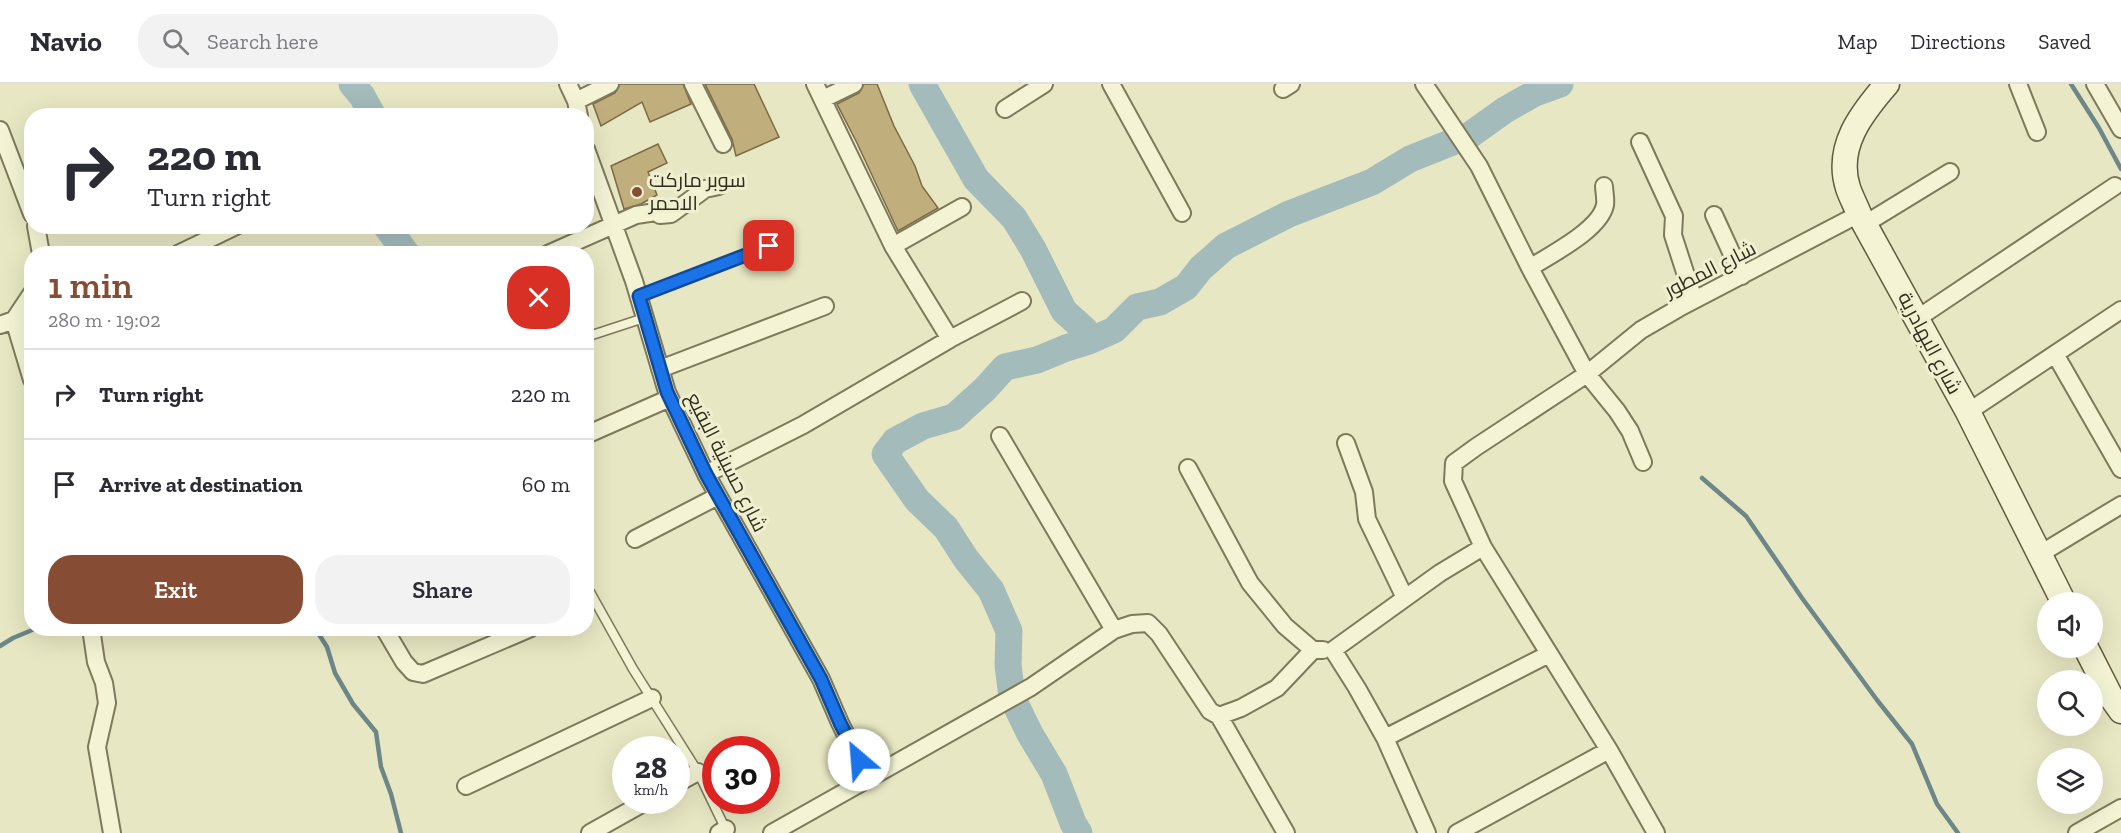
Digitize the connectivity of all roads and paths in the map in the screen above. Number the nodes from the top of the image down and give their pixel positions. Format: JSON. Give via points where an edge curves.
{"nodes":[{"id":1,"x":568,"y":84,"type":"edge"},
{"id":2,"x":610,"y":84,"type":"edge"},
{"id":3,"x":693,"y":84,"type":"edge"},
{"id":4,"x":854,"y":84,"type":"edge"},
{"id":5,"x":1044,"y":84,"type":"edge"},
{"id":6,"x":1111,"y":84,"type":"edge"},
{"id":7,"x":1424,"y":84,"type":"edge"},
{"id":8,"x":1887,"y":84,"type":"edge"},
{"id":9,"x":2018,"y":84,"type":"edge"},
{"id":10,"x":2095,"y":84,"type":"edge"},
{"id":11,"x":819,"y":91,"type":"edge"},
{"id":12,"x":577,"y":108,"type":"edge"},
{"id":13,"x":1005,"y":109,"type":"dead end"},
{"id":14,"x":2121,"y":129,"type":"edge"},
{"id":15,"x":0,"y":130,"type":"edge"},
{"id":16,"x":2037,"y":132,"type":"dead end"},
{"id":17,"x":1640,"y":142,"type":"dead end"},
{"id":18,"x":723,"y":144,"type":"dead end"},
{"id":19,"x":594,"y":171,"type":"edge"},
{"id":20,"x":1950,"y":172,"type":"dead end"},
{"id":21,"x":719,"y":186,"type":"dead end"},
{"id":22,"x":1604,"y":186,"type":"dead end"},
{"id":23,"x":2115,"y":186,"type":"dead end"},
{"id":24,"x":24,"y":193,"type":"edge"},
{"id":25,"x":962,"y":207,"type":"dead end"},
{"id":26,"x":1182,"y":213,"type":"dead end"},
{"id":27,"x":1714,"y":215,"type":"dead end"},
{"id":28,"x":1862,"y":219,"type":"junction"},
{"id":29,"x":613,"y":227,"type":"junction"},
{"id":30,"x":223,"y":234,"type":"edge"},
{"id":31,"x":204,"y":246,"type":"edge"},
{"id":32,"x":567,"y":246,"type":"edge"},
{"id":33,"x":769,"y":246,"type":"dead end"},
{"id":34,"x":893,"y":246,"type":"junction"},
{"id":35,"x":1530,"y":268,"type":"junction"},
{"id":36,"x":1742,"y":276,"type":"junction"},
{"id":37,"x":639,"y":296,"type":"junction"},
{"id":38,"x":1694,"y":300,"type":"junction"},
{"id":39,"x":1023,"y":301,"type":"dead end"},
{"id":40,"x":24,"y":303,"type":"edge"},
{"id":41,"x":825,"y":306,"type":"dead end"},
{"id":42,"x":2121,"y":310,"type":"edge"},
{"id":43,"x":24,"y":316,"type":"edge"},
{"id":44,"x":644,"y":318,"type":"junction"},
{"id":45,"x":1918,"y":318,"type":"junction"},
{"id":46,"x":7,"y":323,"type":"edge"},
{"id":47,"x":594,"y":334,"type":"edge"},
{"id":48,"x":950,"y":339,"type":"junction"},
{"id":49,"x":2055,"y":354,"type":"junction"},
{"id":50,"x":24,"y":362,"type":"edge"},
{"id":51,"x":660,"y":369,"type":"junction"},
{"id":52,"x":1587,"y":374,"type":"junction"},
{"id":53,"x":670,"y":398,"type":"junction"},
{"id":54,"x":1968,"y":412,"type":"junction"},
{"id":55,"x":594,"y":431,"type":"edge"},
{"id":56,"x":1000,"y":436,"type":"dead end"},
{"id":57,"x":1346,"y":443,"type":"dead end"},
{"id":58,"x":1643,"y":462,"type":"dead end"},
{"id":59,"x":1188,"y":468,"type":"dead end"},
{"id":60,"x":2121,"y":469,"type":"edge"},
{"id":61,"x":706,"y":474,"type":"junction"},
{"id":62,"x":718,"y":496,"type":"junction"},
{"id":63,"x":2121,"y":505,"type":"edge"},
{"id":64,"x":635,"y":539,"type":"dead end"},
{"id":65,"x":1483,"y":547,"type":"junction"},
{"id":66,"x":2040,"y":554,"type":"junction"},
{"id":67,"x":2059,"y":592,"type":"edge"},
{"id":68,"x":1405,"y":598,"type":"junction"},
{"id":69,"x":594,"y":599,"type":"edge"},
{"id":70,"x":1114,"y":630,"type":"junction"},
{"id":71,"x":93,"y":636,"type":"edge"},
{"id":72,"x":389,"y":636,"type":"edge"},
{"id":73,"x":512,"y":636,"type":"edge"},
{"id":74,"x":1313,"y":650,"type":"junction"},
{"id":75,"x":1333,"y":650,"type":"junction"},
{"id":76,"x":1549,"y":654,"type":"junction"},
{"id":77,"x":2091,"y":658,"type":"edge"},
{"id":78,"x":652,"y":698,"type":"junction"},
{"id":79,"x":2121,"y":711,"type":"edge"},
{"id":80,"x":1219,"y":716,"type":"junction"},
{"id":81,"x":1385,"y":738,"type":"junction"},
{"id":82,"x":1609,"y":750,"type":"junction"},
{"id":83,"x":698,"y":772,"type":"junction"},
{"id":84,"x":690,"y":776,"type":"edge"},
{"id":85,"x":868,"y":779,"type":"junction"},
{"id":86,"x":466,"y":786,"type":"dead end"},
{"id":87,"x":2121,"y":808,"type":"edge"},
{"id":88,"x":624,"y":814,"type":"edge"},
{"id":89,"x":724,"y":832,"type":"edge"},
{"id":90,"x":112,"y":833,"type":"edge"},
{"id":91,"x":590,"y":833,"type":"edge"},
{"id":92,"x":772,"y":833,"type":"edge"},
{"id":93,"x":1286,"y":833,"type":"edge"},
{"id":94,"x":1427,"y":833,"type":"edge"},
{"id":95,"x":1456,"y":833,"type":"edge"},
{"id":96,"x":1656,"y":833,"type":"edge"},
{"id":97,"x":2077,"y":833,"type":"edge"}],
"edges":[{"from":1,"to":12,"type":"street"},
{"from":2,"to":12,"type":"street"},
{"from":3,"to":18,"type":"street"},
{"from":4,"to":11,"type":"street"},
{"from":5,"to":13,"type":"street"},
{"from":6,"to":26,"type":"street"},
{"from":7,"to":35,"type":"street","via":[[1479,166]]},
{"from":8,"to":28,"type":"main road","name":"شارع البهادرية","via":[[1860,118],[1846,148],[1848,188]]},
{"from":9,"to":16,"type":"street"},
{"from":10,"to":14,"type":"street"},
{"from":11,"to":34,"type":"street"},
{"from":15,"to":24,"type":"street"},
{"from":17,"to":38,"type":"street","via":[[1674,216],[1673,235]]},
{"from":19,"to":29,"type":"street","name":"شارع حسينية البقيع"},
{"from":20,"to":28,"type":"street","name":"شارع المطور"},
{"from":21,"to":29,"type":"street","via":[[705,189],[671,214],[636,215]]},
{"from":22,"to":35,"type":"street","via":[[1605,204],[1599,219]]},
{"from":23,"to":45,"type":"street"},
{"from":25,"to":34,"type":"street"},
{"from":27,"to":36,"type":"street"},
{"from":28,"to":36,"type":"street","name":"شارع المطور"},
{"from":28,"to":45,"type":"main road","name":"شارع البهادرية"},
{"from":29,"to":32,"type":"street"},
{"from":29,"to":37,"type":"street","name":"شارع حسينية البقيع"},
{"from":30,"to":31,"type":"street"},
{"from":33,"to":37,"type":"lane"},
{"from":34,"to":48,"type":"street"},
{"from":35,"to":52,"type":"street"},
{"from":36,"to":38,"type":"street","name":"شارع المطور"},
{"from":37,"to":44,"type":"street","name":"شارع حسينية البقيع"},
{"from":38,"to":52,"type":"street","name":"شارع المطور","via":[[1641,330]]},
{"from":39,"to":48,"type":"street"},
{"from":40,"to":46,"type":"street"},
{"from":41,"to":51,"type":"street"},
{"from":42,"to":49,"type":"street"},
{"from":43,"to":46,"type":"street"},
{"from":44,"to":47,"type":"lane"},
{"from":44,"to":51,"type":"street","name":"شارع حسينية البقيع"},
{"from":45,"to":54,"type":"main road","name":"شارع البهادرية"},
{"from":46,"to":50,"type":"street"},
{"from":48,"to":61,"type":"street","via":[[803,425]]},
{"from":49,"to":54,"type":"street"},
{"from":49,"to":60,"type":"street"},
{"from":51,"to":53,"type":"street","name":"شارع حسينية البقيع"},
{"from":52,"to":58,"type":"street","via":[[1630,431]]},
{"from":52,"to":65,"type":"street","name":"شارع المطور","via":[[1454,463],[1453,481]]},
{"from":53,"to":55,"type":"street"},
{"from":53,"to":61,"type":"street","name":"شارع حسينية البقيع"},
{"from":54,"to":66,"type":"main road","name":"شارع البهادرية"},
{"from":56,"to":70,"type":"street"},
{"from":57,"to":68,"type":"street","via":[[1364,492],[1367,519]]},
{"from":59,"to":74,"type":"street","via":[[1250,583],[1285,626]]},
{"from":61,"to":62,"type":"street","name":"شارع حسينية البقيع"},
{"from":62,"to":64,"type":"street"},
{"from":62,"to":85,"type":"street","name":"شارع حسينية البقيع","via":[[821,679]]},
{"from":63,"to":66,"type":"street"},
{"from":65,"to":68,"type":"street"},
{"from":65,"to":76,"type":"street"},
{"from":66,"to":67,"type":"main road","name":"شارع البهادرية"},
{"from":68,"to":75,"type":"street"},
{"from":69,"to":78,"type":"lane"},
{"from":70,"to":80,"type":"street","via":[[1148,623],[1160,634],[1209,711]]},
{"from":70,"to":85,"type":"street","via":[[1031,687]]},
{"from":71,"to":90,"type":"street","via":[[107,703],[97,747]]},
{"from":72,"to":73,"type":"street","via":[[413,672],[423,674]]},
{"from":74,"to":75,"type":"street"},
{"from":74,"to":80,"type":"street","via":[[1278,688]]},
{"from":75,"to":81,"type":"street"},
{"from":76,"to":81,"type":"street"},
{"from":76,"to":82,"type":"street"},
{"from":77,"to":79,"type":"main road"},
{"from":78,"to":83,"type":"lane"},
{"from":78,"to":86,"type":"street"},
{"from":80,"to":93,"type":"street"},
{"from":81,"to":94,"type":"street"},
{"from":82,"to":95,"type":"street"},
{"from":82,"to":96,"type":"street"},
{"from":83,"to":84,"type":"street"},
{"from":83,"to":89,"type":"lane"},
{"from":85,"to":92,"type":"street"},
{"from":87,"to":97,"type":"street"},
{"from":88,"to":91,"type":"street"}]}
